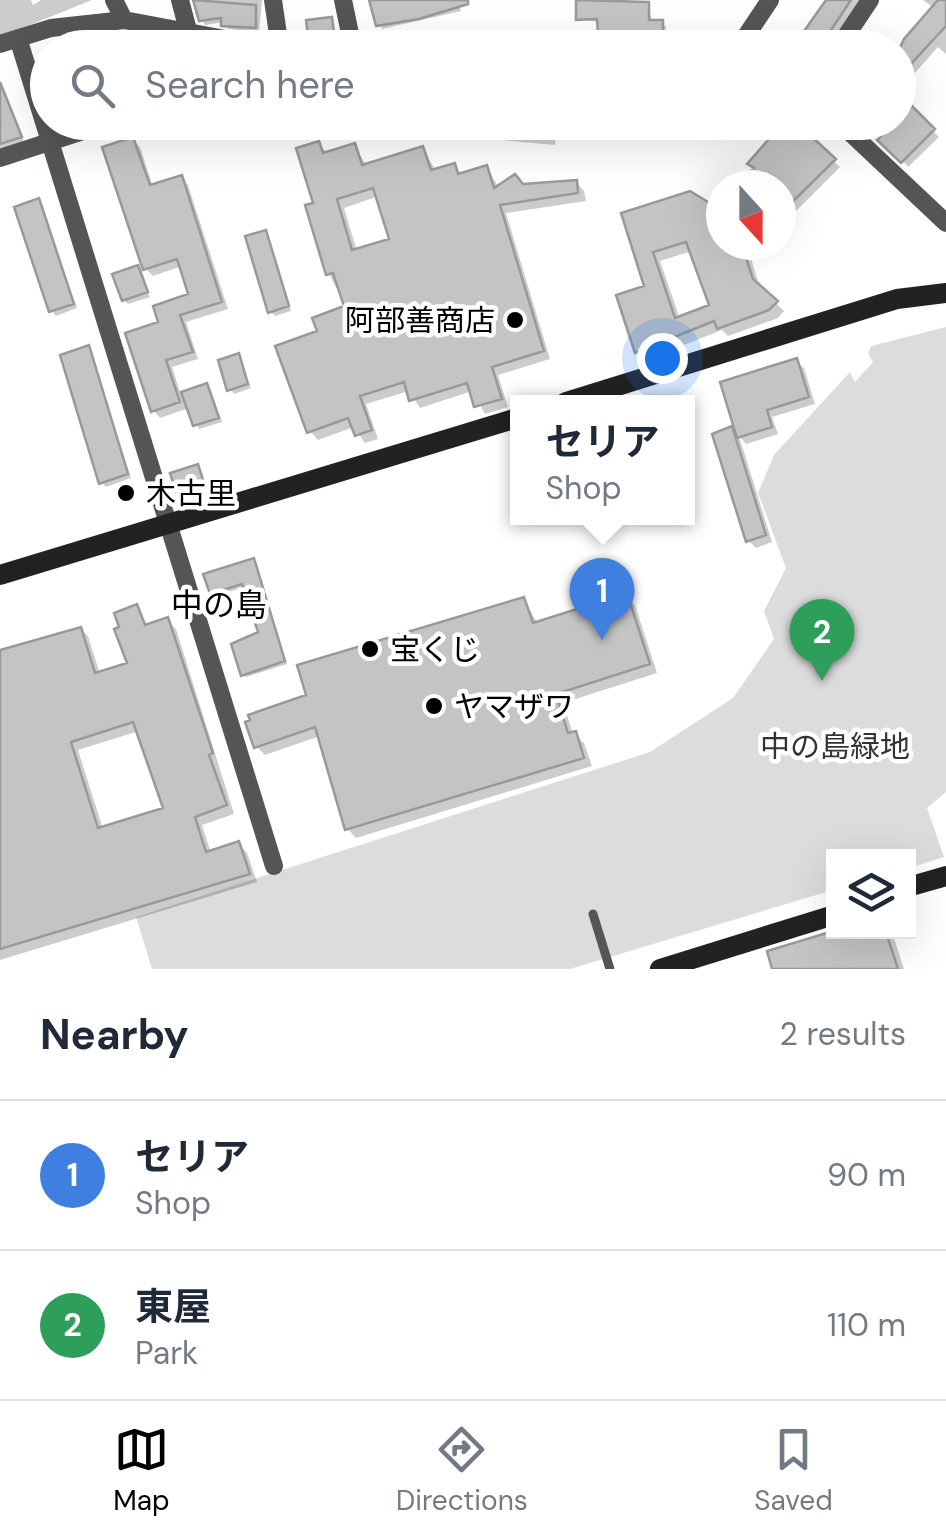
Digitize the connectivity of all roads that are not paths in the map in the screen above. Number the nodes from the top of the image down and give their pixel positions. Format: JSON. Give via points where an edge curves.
{"nodes":[{"id":1,"x":114,"y":0,"type":"edge"},
{"id":2,"x":180,"y":0,"type":"edge"},
{"id":3,"x":273,"y":0,"type":"edge"},
{"id":4,"x":343,"y":0,"type":"edge"},
{"id":5,"x":770,"y":0,"type":"edge"},
{"id":6,"x":870,"y":0,"type":"edge"},
{"id":7,"x":124,"y":20,"type":"junction"},
{"id":8,"x":45,"y":30,"type":"edge"},
{"id":9,"x":170,"y":30,"type":"edge"},
{"id":10,"x":188,"y":30,"type":"edge"},
{"id":11,"x":276,"y":30,"type":"edge"},
{"id":12,"x":349,"y":30,"type":"edge"},
{"id":13,"x":750,"y":30,"type":"edge"},
{"id":14,"x":850,"y":30,"type":"edge"},
{"id":15,"x":9,"y":41,"type":"edge"},
{"id":16,"x":30,"y":95,"type":"edge"},
{"id":17,"x":48,"y":140,"type":"edge"},
{"id":18,"x":58,"y":140,"type":"edge"},
{"id":19,"x":858,"y":140,"type":"edge"},
{"id":20,"x":49,"y":143,"type":"junction"},
{"id":21,"x":0,"y":158,"type":"edge"},
{"id":22,"x":946,"y":224,"type":"edge"},
{"id":23,"x":946,"y":293,"type":"edge"},
{"id":24,"x":588,"y":395,"type":"edge"},
{"id":25,"x":510,"y":420,"type":"edge"},
{"id":26,"x":167,"y":525,"type":"junction"},
{"id":27,"x":0,"y":575,"type":"edge"},
{"id":28,"x":274,"y":866,"type":"dead end"},
{"id":29,"x":946,"y":876,"type":"edge"},
{"id":30,"x":916,"y":885,"type":"edge"},
{"id":31,"x":592,"y":914,"type":"dead end"},
{"id":32,"x":826,"y":917,"type":"edge"},
{"id":33,"x":731,"y":947,"type":"junction"},
{"id":34,"x":610,"y":969,"type":"edge"},
{"id":35,"x":660,"y":969,"type":"edge"},
{"id":36,"x":738,"y":969,"type":"edge"}],
"edges":[{"from":1,"to":7,"type":"street"},
{"from":2,"to":10,"type":"street"},
{"from":3,"to":11,"type":"street"},
{"from":4,"to":12,"type":"street"},
{"from":5,"to":13,"type":"street"},
{"from":6,"to":14,"type":"street"},
{"from":7,"to":8,"type":"street"},
{"from":7,"to":9,"type":"street"},
{"from":15,"to":16,"type":"street"},
{"from":17,"to":20,"type":"street"},
{"from":18,"to":20,"type":"street"},
{"from":19,"to":22,"type":"street"},
{"from":20,"to":21,"type":"street"},
{"from":20,"to":26,"type":"street"},
{"from":23,"to":24,"type":"street","via":[[897,299]]},
{"from":25,"to":26,"type":"street"},
{"from":26,"to":27,"type":"street"},
{"from":26,"to":28,"type":"street"},
{"from":29,"to":30,"type":"street"},
{"from":31,"to":34,"type":"lane"},
{"from":32,"to":33,"type":"street"},
{"from":33,"to":35,"type":"street"},
{"from":33,"to":36,"type":"street"}]}
